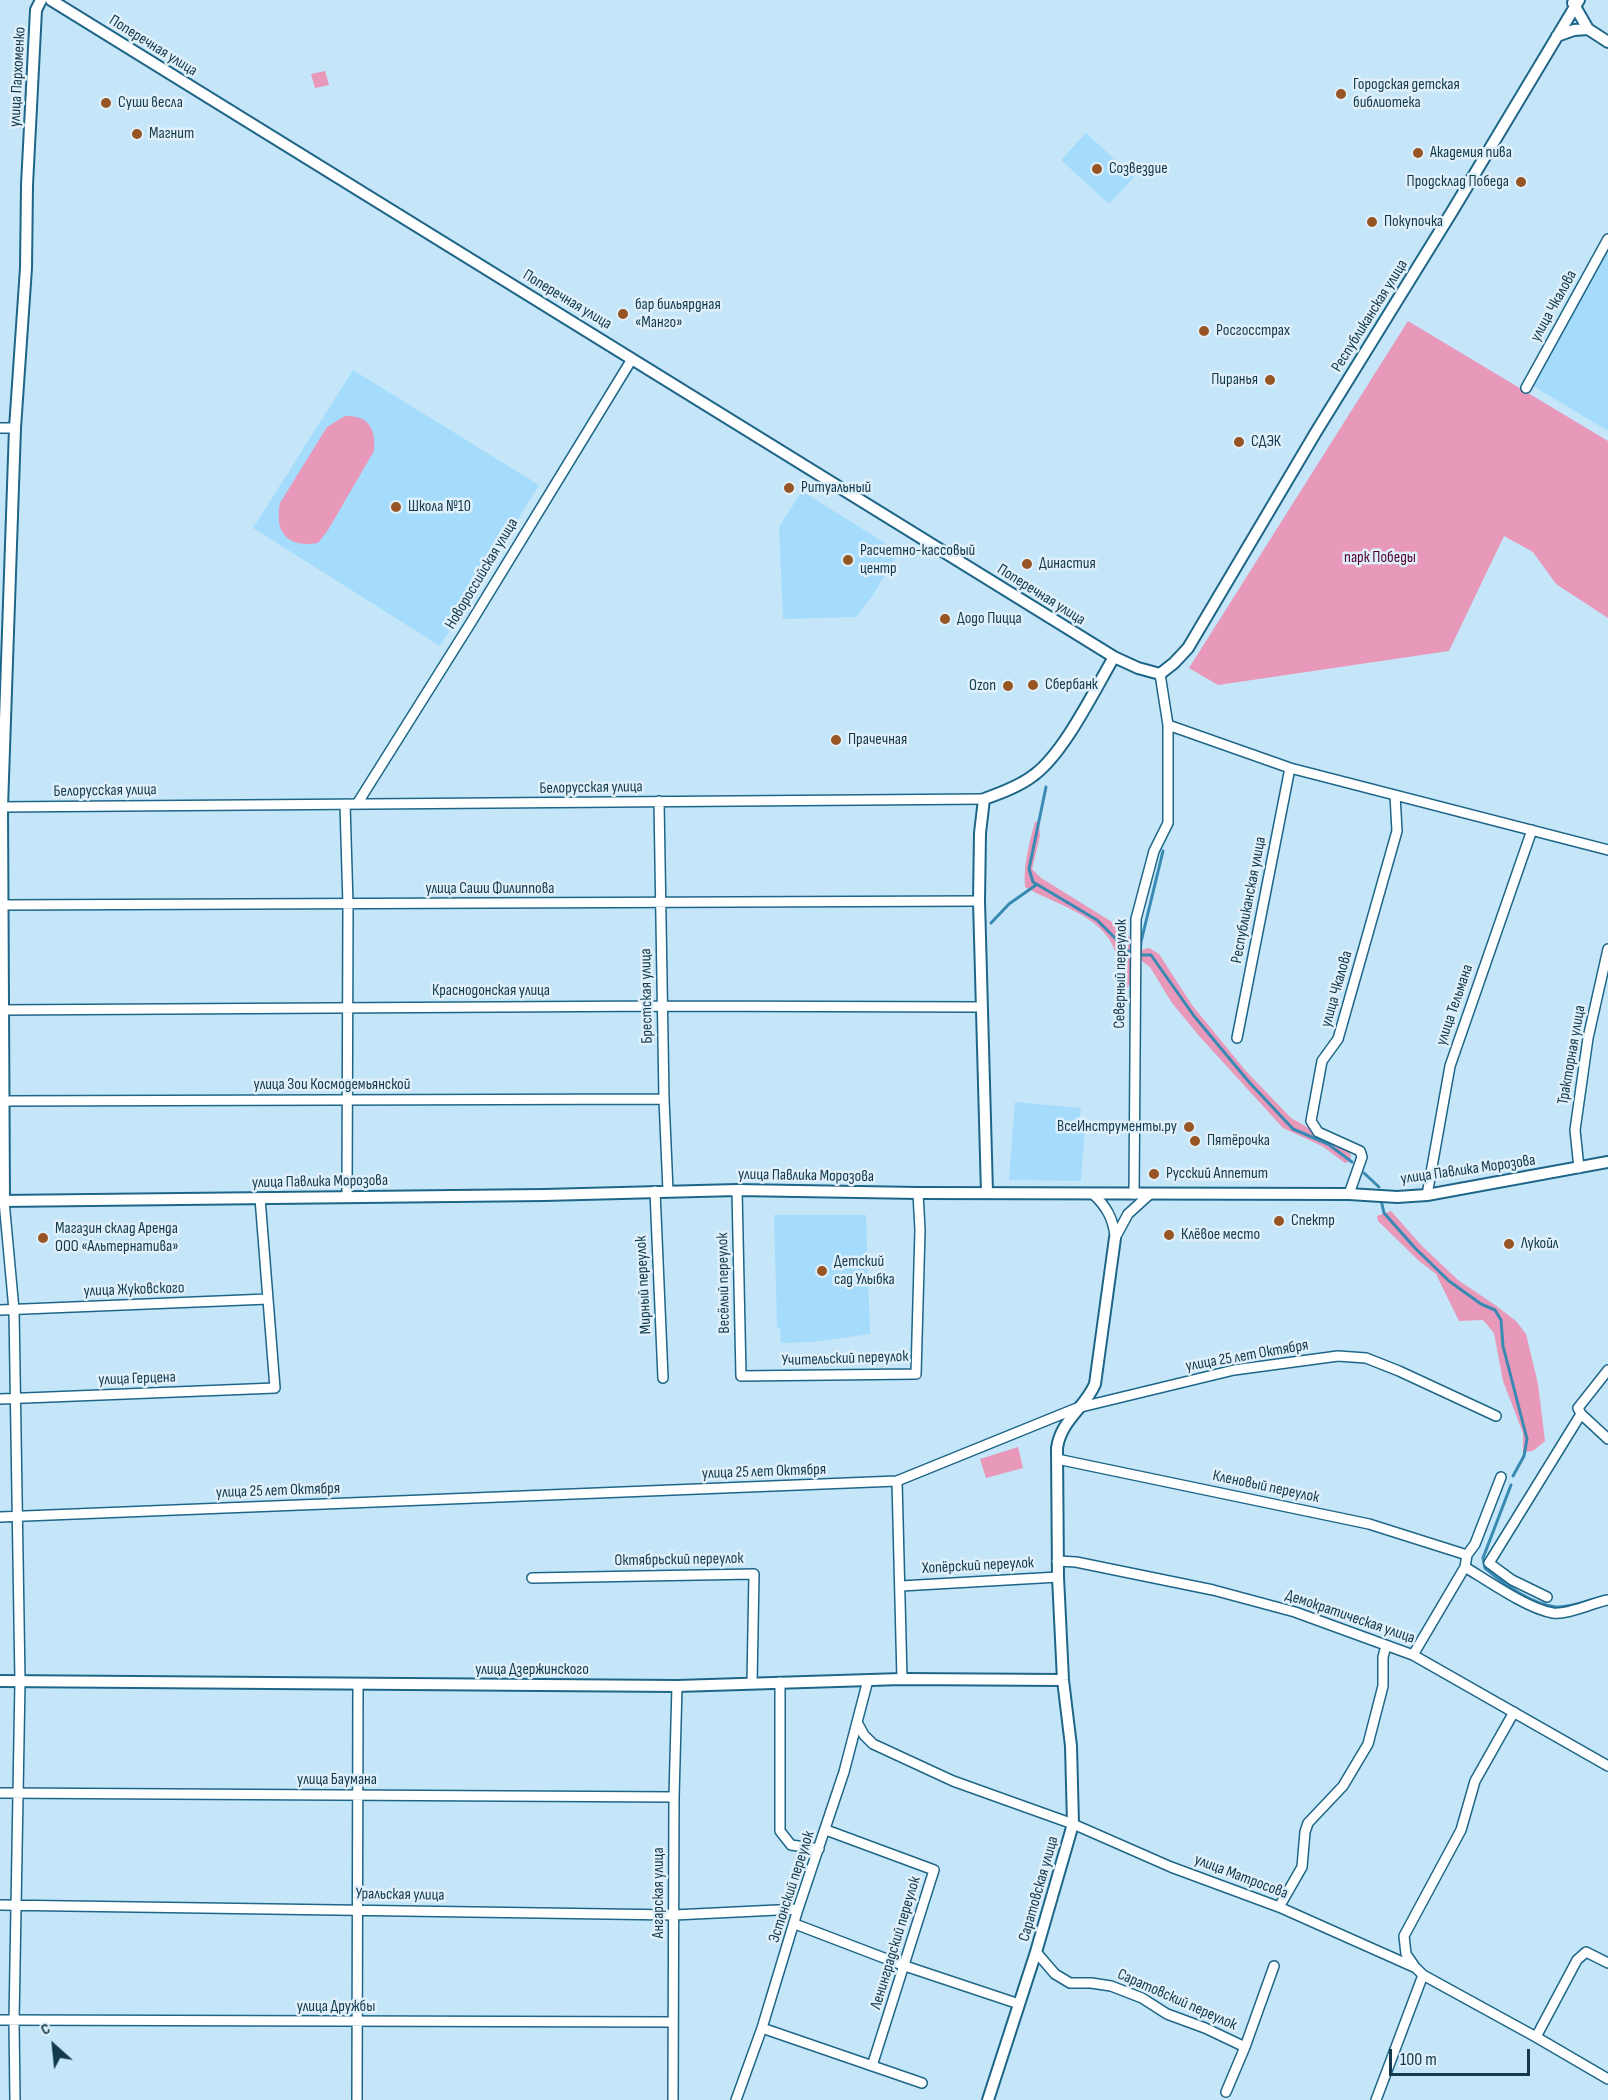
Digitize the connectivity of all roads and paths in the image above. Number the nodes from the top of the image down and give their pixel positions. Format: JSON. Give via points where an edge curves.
{"nodes":[{"id":1,"x":41,"y":0,"type":"edge"},
{"id":2,"x":51,"y":0,"type":"edge"},
{"id":3,"x":1575,"y":3,"type":"edge"},
{"id":4,"x":1587,"y":29,"type":"junction"},
{"id":5,"x":1557,"y":36,"type":"junction"},
{"id":6,"x":1608,"y":42,"type":"edge"},
{"id":7,"x":1608,"y":239,"type":"edge"},
{"id":8,"x":632,"y":359,"type":"junction"},
{"id":9,"x":1526,"y":388,"type":"dead end"},
{"id":10,"x":0,"y":428,"type":"edge"},
{"id":11,"x":15,"y":428,"type":"junction"},
{"id":12,"x":1114,"y":657,"type":"junction"},
{"id":13,"x":1160,"y":674,"type":"junction"},
{"id":14,"x":1168,"y":725,"type":"junction"},
{"id":15,"x":1290,"y":768,"type":"junction"},
{"id":16,"x":1395,"y":795,"type":"junction"},
{"id":17,"x":984,"y":799,"type":"junction"},
{"id":18,"x":659,"y":801,"type":"junction"},
{"id":19,"x":345,"y":804,"type":"junction"},
{"id":20,"x":357,"y":804,"type":"junction"},
{"id":21,"x":1,"y":807,"type":"edge"},
{"id":22,"x":1532,"y":830,"type":"junction"},
{"id":23,"x":1608,"y":850,"type":"edge"},
{"id":24,"x":979,"y":901,"type":"junction"},
{"id":25,"x":661,"y":903,"type":"junction"},
{"id":26,"x":348,"y":904,"type":"junction"},
{"id":27,"x":1,"y":905,"type":"edge"},
{"id":28,"x":1608,"y":949,"type":"edge"},
{"id":29,"x":1604,"y":985,"type":"edge"},
{"id":30,"x":663,"y":1006,"type":"junction"},
{"id":31,"x":347,"y":1007,"type":"junction"},
{"id":32,"x":981,"y":1007,"type":"junction"},
{"id":33,"x":1,"y":1010,"type":"edge"},
{"id":34,"x":1237,"y":1038,"type":"dead end"},
{"id":35,"x":664,"y":1099,"type":"junction"},
{"id":36,"x":347,"y":1100,"type":"junction"},
{"id":37,"x":1,"y":1101,"type":"edge"},
{"id":38,"x":1608,"y":1162,"type":"edge"},
{"id":39,"x":1579,"y":1168,"type":"junction"},
{"id":40,"x":736,"y":1190,"type":"junction"},
{"id":41,"x":655,"y":1191,"type":"junction"},
{"id":42,"x":668,"y":1191,"type":"junction"},
{"id":43,"x":918,"y":1193,"type":"junction"},
{"id":44,"x":987,"y":1193,"type":"junction"},
{"id":45,"x":1093,"y":1194,"type":"junction"},
{"id":46,"x":1134,"y":1194,"type":"junction"},
{"id":47,"x":1150,"y":1194,"type":"junction"},
{"id":48,"x":1349,"y":1194,"type":"junction"},
{"id":49,"x":1427,"y":1195,"type":"junction"},
{"id":50,"x":347,"y":1197,"type":"junction"},
{"id":51,"x":260,"y":1198,"type":"junction"},
{"id":52,"x":2,"y":1201,"type":"edge"},
{"id":53,"x":1115,"y":1238,"type":"junction"},
{"id":54,"x":268,"y":1299,"type":"junction"},
{"id":55,"x":0,"y":1310,"type":"edge"},
{"id":56,"x":14,"y":1310,"type":"junction"},
{"id":57,"x":1608,"y":1370,"type":"edge"},
{"id":58,"x":741,"y":1376,"type":"joint"},
{"id":59,"x":663,"y":1378,"type":"dead end"},
{"id":60,"x":0,"y":1399,"type":"edge"},
{"id":61,"x":16,"y":1399,"type":"junction"},
{"id":62,"x":1077,"y":1408,"type":"junction"},
{"id":63,"x":1581,"y":1414,"type":"junction"},
{"id":64,"x":1496,"y":1416,"type":"dead end"},
{"id":65,"x":1608,"y":1439,"type":"edge"},
{"id":66,"x":1057,"y":1459,"type":"junction"},
{"id":67,"x":1501,"y":1477,"type":"dead end"},
{"id":68,"x":897,"y":1482,"type":"junction"},
{"id":69,"x":0,"y":1517,"type":"edge"},
{"id":70,"x":18,"y":1517,"type":"junction"},
{"id":71,"x":1467,"y":1555,"type":"junction"},
{"id":72,"x":1057,"y":1561,"type":"junction"},
{"id":73,"x":1465,"y":1567,"type":"junction"},
{"id":74,"x":1058,"y":1577,"type":"junction"},
{"id":75,"x":532,"y":1578,"type":"dead end"},
{"id":76,"x":901,"y":1586,"type":"junction"},
{"id":77,"x":1547,"y":1597,"type":"dead end"},
{"id":78,"x":1608,"y":1600,"type":"edge"},
{"id":79,"x":1386,"y":1646,"type":"junction"},
{"id":80,"x":1413,"y":1655,"type":"junction"},
{"id":81,"x":902,"y":1679,"type":"junction"},
{"id":82,"x":868,"y":1680,"type":"junction"},
{"id":83,"x":1063,"y":1680,"type":"junction"},
{"id":84,"x":0,"y":1681,"type":"edge"},
{"id":85,"x":20,"y":1682,"type":"junction"},
{"id":86,"x":780,"y":1682,"type":"junction"},
{"id":87,"x":752,"y":1683,"type":"junction"},
{"id":88,"x":358,"y":1685,"type":"junction"},
{"id":89,"x":678,"y":1686,"type":"junction"},
{"id":90,"x":1514,"y":1712,"type":"junction"},
{"id":91,"x":858,"y":1724,"type":"junction"},
{"id":92,"x":1608,"y":1766,"type":"edge"},
{"id":93,"x":0,"y":1793,"type":"edge"},
{"id":94,"x":19,"y":1793,"type":"junction"},
{"id":95,"x":357,"y":1796,"type":"junction"},
{"id":96,"x":674,"y":1797,"type":"junction"},
{"id":97,"x":1073,"y":1824,"type":"junction"},
{"id":98,"x":826,"y":1830,"type":"junction"},
{"id":99,"x":819,"y":1850,"type":"junction"},
{"id":100,"x":0,"y":1905,"type":"edge"},
{"id":101,"x":16,"y":1905,"type":"junction"},
{"id":102,"x":1279,"y":1907,"type":"junction"},
{"id":103,"x":357,"y":1909,"type":"junction"},
{"id":104,"x":798,"y":1910,"type":"junction"},
{"id":105,"x":674,"y":1915,"type":"junction"},
{"id":106,"x":795,"y":1924,"type":"junction"},
{"id":107,"x":1036,"y":1952,"type":"junction"},
{"id":108,"x":1608,"y":1963,"type":"edge"},
{"id":109,"x":905,"y":1966,"type":"junction"},
{"id":110,"x":1274,"y":1966,"type":"dead end"},
{"id":111,"x":1420,"y":1972,"type":"junction"},
{"id":112,"x":1018,"y":2004,"type":"junction"},
{"id":113,"x":0,"y":2020,"type":"edge"},
{"id":114,"x":14,"y":2021,"type":"junction"},
{"id":115,"x":357,"y":2022,"type":"junction"},
{"id":116,"x":672,"y":2022,"type":"junction"},
{"id":117,"x":762,"y":2028,"type":"junction"},
{"id":118,"x":1536,"y":2037,"type":"junction"},
{"id":119,"x":1245,"y":2047,"type":"junction"},
{"id":120,"x":872,"y":2066,"type":"junction"},
{"id":121,"x":1608,"y":2079,"type":"edge"},
{"id":122,"x":922,"y":2082,"type":"dead end"},
{"id":123,"x":1226,"y":2092,"type":"dead end"},
{"id":124,"x":15,"y":2100,"type":"edge"},
{"id":125,"x":357,"y":2100,"type":"edge"},
{"id":126,"x":673,"y":2100,"type":"edge"},
{"id":127,"x":736,"y":2100,"type":"edge"},
{"id":128,"x":988,"y":2100,"type":"edge"},
{"id":129,"x":1376,"y":2100,"type":"edge"}],
"edges":[{"from":1,"to":11,"type":"street","name":"улица Пархоменко","via":[[36,10]]},
{"from":2,"to":8,"type":"street","name":"Поперечная улица"},
{"from":3,"to":4,"type":"street"},
{"from":3,"to":5,"type":"street","name":"Республиканская улица"},
{"from":4,"to":5,"type":"street"},
{"from":4,"to":6,"type":"street"},
{"from":5,"to":13,"type":"street","name":"Республиканская улица","via":[[1188,648]]},
{"from":7,"to":9,"type":"street","name":"улица Чкалова"},
{"from":8,"to":12,"type":"street","name":"Поперечная улица"},
{"from":8,"to":20,"type":"street","name":"Новороссийская улица"},
{"from":10,"to":11,"type":"street"},
{"from":11,"to":21,"type":"street","name":"улица Пархоменко"},
{"from":12,"to":13,"type":"street","name":"Поперечная улица"},
{"from":12,"to":17,"type":"street","name":"Белорусская улица","via":[[1047,764],[1028,780]]},
{"from":13,"to":14,"type":"street","name":"Северный переулок"},
{"from":14,"to":15,"type":"street"},
{"from":14,"to":46,"type":"street","name":"Северный переулок","via":[[1168,823],[1154,851],[1136,919]]},
{"from":15,"to":16,"type":"street"},
{"from":15,"to":34,"type":"street","name":"Республиканская улица"},
{"from":16,"to":22,"type":"street"},
{"from":16,"to":48,"type":"street","name":"улица Чкалова","via":[[1397,831],[1338,1039],[1322,1061],[1311,1120],[1318,1132],[1360,1151],[1362,1157]]},
{"from":17,"to":18,"type":"street","name":"Белорусская улица"},
{"from":17,"to":24,"type":"street"},
{"from":18,"to":20,"type":"street","name":"Белорусская улица"},
{"from":18,"to":25,"type":"street","name":"Брестская улица"},
{"from":19,"to":20,"type":"street","name":"Белорусская улица"},
{"from":19,"to":21,"type":"street","name":"Белорусская улица"},
{"from":19,"to":26,"type":"street"},
{"from":21,"to":27,"type":"street","name":"улица Пархоменко"},
{"from":22,"to":23,"type":"street"},
{"from":22,"to":49,"type":"street","name":"улица Тельмана","via":[[1450,1066]]},
{"from":24,"to":25,"type":"street","name":"улица Саши Филиппова"},
{"from":24,"to":32,"type":"street"},
{"from":25,"to":26,"type":"street","name":"улица Саши Филиппова"},
{"from":25,"to":30,"type":"street","name":"Брестская улица"},
{"from":26,"to":27,"type":"street","name":"улица Саши Филиппова"},
{"from":26,"to":31,"type":"street"},
{"from":27,"to":33,"type":"street","name":"улица Пархоменко"},
{"from":28,"to":29,"type":"street","name":"Тракторная улица"},
{"from":29,"to":39,"type":"street","name":"Тракторная улица","via":[[1588,1038],[1575,1130]]},
{"from":30,"to":31,"type":"street","name":"Краснодонская улица"},
{"from":30,"to":32,"type":"street","name":"Краснодонская улица"},
{"from":30,"to":35,"type":"street","name":"Брестская улица"},
{"from":31,"to":33,"type":"street","name":"Краснодонская улица"},
{"from":31,"to":36,"type":"street"},
{"from":32,"to":44,"type":"street"},
{"from":33,"to":37,"type":"street","name":"улица Пархоменко"},
{"from":35,"to":36,"type":"street","name":"улица Зои Космодемьянской"},
{"from":35,"to":42,"type":"street","name":"Брестская улица"},
{"from":36,"to":37,"type":"street","name":"улица Зои Космодемьянской"},
{"from":36,"to":50,"type":"street"},
{"from":37,"to":52,"type":"street","name":"улица Пархоменко"},
{"from":38,"to":39,"type":"street","name":"улица Павлика Морозова"},
{"from":39,"to":49,"type":"street","name":"улица Павлика Морозова"},
{"from":40,"to":42,"type":"street","name":"улица Павлика Морозова"},
{"from":40,"to":43,"type":"street","name":"улица Павлика Морозова"},
{"from":40,"to":58,"type":"street","name":"Весёлый переулок"},
{"from":41,"to":42,"type":"street","name":"улица Павлика Морозова"},
{"from":41,"to":50,"type":"street","name":"улица Павлика Морозова"},
{"from":41,"to":59,"type":"street","name":"Мирный переулок"},
{"from":43,"to":44,"type":"street","name":"улица Павлика Морозова"},
{"from":43,"to":58,"type":"street","name":"Учительский переулок","via":[[916,1374]]},
{"from":44,"to":45,"type":"street","name":"улица Павлика Морозова"},
{"from":45,"to":46,"type":"street","name":"улица Павлика Морозова"},
{"from":45,"to":53,"type":"street","via":[[1110,1214]]},
{"from":46,"to":47,"type":"street","name":"улица Павлика Морозова"},
{"from":47,"to":48,"type":"street","name":"улица Павлика Морозова"},
{"from":47,"to":53,"type":"street","via":[[1128,1214]]},
{"from":48,"to":49,"type":"street","name":"улица Павлика Морозова"},
{"from":50,"to":51,"type":"street","name":"улица Павлика Морозова"},
{"from":51,"to":52,"type":"street","name":"улица Павлика Морозова"},
{"from":51,"to":54,"type":"street"},
{"from":52,"to":56,"type":"street","name":"улица Пархоменко"},
{"from":53,"to":62,"type":"street","name":"Саратовская улица","via":[[1095,1384]]},
{"from":54,"to":56,"type":"street","name":"улица Жуковского"},
{"from":54,"to":61,"type":"street","name":"улица Герцена","via":[[275,1388]]},
{"from":55,"to":56,"type":"street","name":"улица Жуковского"},
{"from":56,"to":61,"type":"street","name":"улица Пархоменко"},
{"from":57,"to":63,"type":"street","via":[[1578,1408]]},
{"from":60,"to":61,"type":"street","name":"улица Герцена"},
{"from":61,"to":70,"type":"street","name":"улица Пархоменко"},
{"from":62,"to":64,"type":"street","name":"улица 25 лет Октября","via":[[1234,1370],[1338,1356],[1366,1358]]},
{"from":62,"to":66,"type":"street","name":"Саратовская улица","via":[[1058,1440]]},
{"from":62,"to":68,"type":"street","name":"улица 25 лет Октября"},
{"from":63,"to":65,"type":"street"},
{"from":63,"to":77,"type":"street","via":[[1489,1563],[1512,1580]]},
{"from":66,"to":71,"type":"street","name":"Кленовый переулок","via":[[1369,1524]]},
{"from":66,"to":72,"type":"street","name":"Саратовская улица"},
{"from":67,"to":71,"type":"street"},
{"from":68,"to":70,"type":"street","name":"улица 25 лет Октября"},
{"from":68,"to":76,"type":"street"},
{"from":69,"to":70,"type":"street","name":"улица 25 лет Октября"},
{"from":70,"to":85,"type":"street","name":"улица Пархоменко"},
{"from":71,"to":73,"type":"street"},
{"from":72,"to":74,"type":"street","name":"Саратовская улица"},
{"from":72,"to":79,"type":"street","name":"Демократическая улица","via":[[1214,1590],[1296,1612]]},
{"from":73,"to":78,"type":"street","via":[[1535,1607],[1554,1613]]},
{"from":73,"to":80,"type":"street"},
{"from":74,"to":76,"type":"street","name":"Хопёрский переулок"},
{"from":74,"to":83,"type":"street","name":"Саратовская улица"},
{"from":75,"to":87,"type":"street","name":"Октябрьский переулок","via":[[754,1574]]},
{"from":76,"to":81,"type":"street"},
{"from":79,"to":80,"type":"street","name":"Демократическая улица"},
{"from":79,"to":102,"type":"street","via":[[1383,1686],[1368,1744],[1343,1786],[1308,1823],[1302,1867]]},
{"from":80,"to":90,"type":"street","name":"Демократическая улица"},
{"from":81,"to":82,"type":"street","name":"улица Дзержинского"},
{"from":81,"to":83,"type":"street","name":"улица Дзержинского"},
{"from":82,"to":86,"type":"street","name":"улица Дзержинского"},
{"from":82,"to":91,"type":"street","name":"Эстонский переулок"},
{"from":83,"to":97,"type":"street","name":"Саратовская улица","via":[[1071,1746]]},
{"from":84,"to":85,"type":"street","name":"улица Дзержинского"},
{"from":85,"to":88,"type":"street","name":"улица Дзержинского"},
{"from":85,"to":94,"type":"street","name":"улица Пархоменко"},
{"from":86,"to":87,"type":"street","name":"улица Дзержинского"},
{"from":86,"to":99,"type":"street","via":[[780,1831],[791,1845]]},
{"from":87,"to":89,"type":"street","name":"улица Дзержинского"},
{"from":88,"to":89,"type":"street","name":"улица Дзержинского"},
{"from":88,"to":95,"type":"street"},
{"from":89,"to":96,"type":"street","name":"Ангарская улица"},
{"from":90,"to":92,"type":"street","name":"Демократическая улица"},
{"from":90,"to":111,"type":"street","via":[[1475,1781],[1461,1830],[1404,1936],[1406,1954]]},
{"from":91,"to":97,"type":"street","name":"улица Матросова","via":[[864,1735],[883,1750],[953,1781]]},
{"from":91,"to":98,"type":"street","name":"Эстонский переулок"},
{"from":93,"to":94,"type":"street","name":"улица Баумана"},
{"from":94,"to":95,"type":"street","name":"улица Баумана"},
{"from":94,"to":101,"type":"street","name":"улица Пархоменко"},
{"from":95,"to":96,"type":"street","name":"улица Баумана"},
{"from":95,"to":103,"type":"street"},
{"from":96,"to":105,"type":"street","name":"Ангарская улица"},
{"from":97,"to":102,"type":"street","name":"улица Матросова","via":[[1171,1867]]},
{"from":97,"to":107,"type":"street","name":"Саратовская улица"},
{"from":98,"to":99,"type":"street","name":"Эстонский переулок"},
{"from":98,"to":109,"type":"street","name":"Ленинградский переулок","via":[[934,1870]]},
{"from":99,"to":104,"type":"street","name":"Эстонский переулок"},
{"from":100,"to":101,"type":"street","name":"Уральская улица"},
{"from":101,"to":103,"type":"street","name":"Уральская улица"},
{"from":101,"to":114,"type":"street","name":"улица Пархоменко"},
{"from":102,"to":111,"type":"street","name":"улица Матросова"},
{"from":103,"to":105,"type":"street","name":"Уральская улица"},
{"from":103,"to":115,"type":"street"},
{"from":104,"to":105,"type":"street","name":"Уральская улица"},
{"from":104,"to":106,"type":"street","name":"Эстонский переулок"},
{"from":105,"to":116,"type":"street","name":"Ангарская улица"},
{"from":106,"to":109,"type":"street"},
{"from":106,"to":117,"type":"street","name":"Эстонский переулок"},
{"from":107,"to":112,"type":"street","name":"Саратовская улица"},
{"from":107,"to":119,"type":"street","name":"Саратовский переулок","via":[[1055,1974],[1070,1983],[1111,1986]]},
{"from":108,"to":118,"type":"street","via":[[1586,1952],[1577,1960]]},
{"from":109,"to":112,"type":"street"},
{"from":109,"to":120,"type":"street","name":"Ленинградский переулок"},
{"from":110,"to":119,"type":"street"},
{"from":111,"to":118,"type":"street","name":"улица Матросова"},
{"from":111,"to":129,"type":"street"},
{"from":112,"to":128,"type":"street","name":"Саратовская улица"},
{"from":113,"to":114,"type":"street","name":"улица Дружбы"},
{"from":114,"to":115,"type":"street","name":"улица Дружбы"},
{"from":114,"to":124,"type":"street","name":"улица Пархоменко"},
{"from":115,"to":116,"type":"street","name":"улица Дружбы"},
{"from":115,"to":125,"type":"street"},
{"from":116,"to":126,"type":"street","name":"Ангарская улица"},
{"from":117,"to":120,"type":"street"},
{"from":117,"to":127,"type":"street","name":"Эстонский переулок"},
{"from":118,"to":121,"type":"street","name":"улица Матросова"},
{"from":119,"to":123,"type":"street"},
{"from":120,"to":122,"type":"street"}]}
